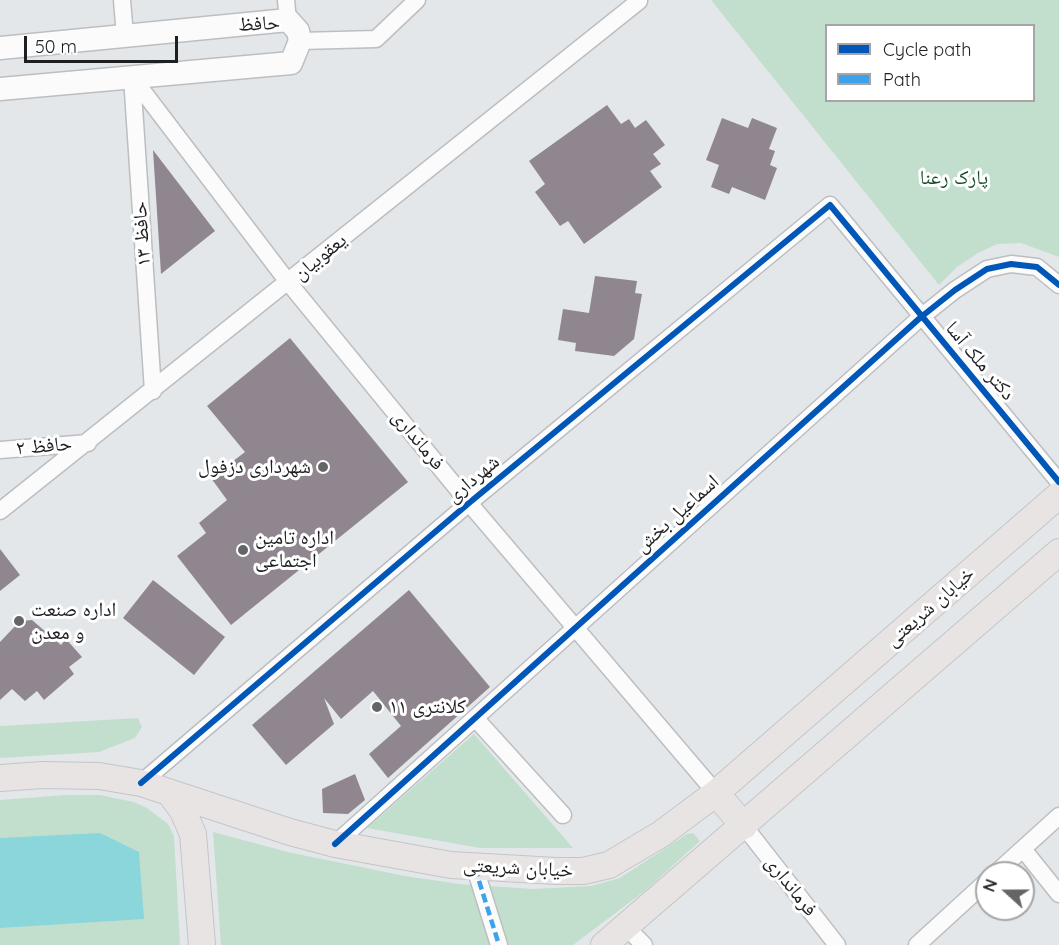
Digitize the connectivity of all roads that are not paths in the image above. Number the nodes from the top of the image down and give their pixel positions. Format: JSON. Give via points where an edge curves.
{"nodes":[{"id":1,"x":122,"y":0,"type":"edge"},
{"id":2,"x":417,"y":0,"type":"edge"},
{"id":3,"x":639,"y":1,"type":"edge"},
{"id":4,"x":287,"y":10,"type":"edge"},
{"id":5,"x":125,"y":36,"type":"junction"},
{"id":6,"x":300,"y":41,"type":"junction"},
{"id":7,"x":0,"y":48,"type":"edge"},
{"id":8,"x":132,"y":77,"type":"junction"},
{"id":9,"x":0,"y":88,"type":"edge"},
{"id":10,"x":830,"y":206,"type":"joint"},
{"id":11,"x":288,"y":282,"type":"junction"},
{"id":12,"x":1059,"y":285,"type":"edge"},
{"id":13,"x":921,"y":317,"type":"junction"},
{"id":14,"x":153,"y":391,"type":"junction"},
{"id":15,"x":88,"y":443,"type":"junction"},
{"id":16,"x":0,"y":450,"type":"edge"},
{"id":17,"x":1059,"y":482,"type":"edge"},
{"id":18,"x":1059,"y":495,"type":"edge"},
{"id":19,"x":469,"y":503,"type":"junction"},
{"id":20,"x":0,"y":511,"type":"edge"},
{"id":21,"x":1059,"y":552,"type":"edge"},
{"id":22,"x":576,"y":628,"type":"junction"},
{"id":23,"x":475,"y":718,"type":"junction"},
{"id":24,"x":0,"y":778,"type":"edge"},
{"id":25,"x":141,"y":783,"type":"junction"},
{"id":26,"x":169,"y":792,"type":"junction"},
{"id":27,"x":716,"y":793,"type":"junction"},
{"id":28,"x":563,"y":815,"type":"dead end"},
{"id":29,"x":1059,"y":816,"type":"edge"},
{"id":30,"x":744,"y":826,"type":"junction"},
{"id":31,"x":335,"y":844,"type":"junction"},
{"id":32,"x":1023,"y":849,"type":"junction"},
{"id":33,"x":1010,"y":861,"type":"edge"},
{"id":34,"x":475,"y":868,"type":"junction"},
{"id":35,"x":975,"y":892,"type":"edge"},
{"id":36,"x":1059,"y":894,"type":"edge"},
{"id":37,"x":636,"y":936,"type":"edge"},
{"id":38,"x":202,"y":945,"type":"edge"},
{"id":39,"x":499,"y":945,"type":"edge"},
{"id":40,"x":604,"y":945,"type":"edge"},
{"id":41,"x":837,"y":945,"type":"edge"},
{"id":42,"x":917,"y":945,"type":"edge"}],
"edges":[{"from":1,"to":5,"type":"street"},
{"from":2,"to":6,"type":"street","via":[[376,39]]},
{"from":3,"to":11,"type":"street","name":"یعقوبیان"},
{"from":4,"to":5,"type":"street","name":"حافظ"},
{"from":4,"to":6,"type":"street","name":"حافظ"},
{"from":5,"to":7,"type":"street","name":"حافظ"},
{"from":6,"to":8,"type":"street","name":"حافظ","via":[[291,63]]},
{"from":8,"to":9,"type":"street","name":"حافظ"},
{"from":8,"to":11,"type":"street","name":"فرمانداری"},
{"from":8,"to":14,"type":"street","name":"حافظ ۱۳"},
{"from":10,"to":13,"type":"street","name":"دکتر ملک آسا"},
{"from":10,"to":19,"type":"street","name":"شهرداری"},
{"from":11,"to":14,"type":"street","name":"یعقوبیان"},
{"from":11,"to":19,"type":"street","name":"فرمانداری"},
{"from":12,"to":13,"type":"street","name":"اسماعیل بخش","via":[[1036,267],[1011,264],[987,269]]},
{"from":13,"to":17,"type":"street","name":"دکتر ملک آسا"},
{"from":13,"to":22,"type":"street","name":"اسماعیل بخش"},
{"from":14,"to":15,"type":"street","name":"یعقوبیان"},
{"from":15,"to":16,"type":"street","name":"حافظ ۲"},
{"from":15,"to":20,"type":"street","name":"یعقوبیان"},
{"from":18,"to":27,"type":"main road","name":"خیابان شریعتی"},
{"from":19,"to":22,"type":"street","name":"فرمانداری"},
{"from":19,"to":25,"type":"street","name":"شهرداری"},
{"from":21,"to":30,"type":"main road"},
{"from":22,"to":23,"type":"street","name":"اسماعیل بخش"},
{"from":22,"to":27,"type":"street","name":"فرمانداری"},
{"from":23,"to":28,"type":"street"},
{"from":23,"to":31,"type":"street","name":"اسماعیل بخش"},
{"from":24,"to":25,"type":"main road","name":"خیابان شریعتی","via":[[99,776]]},
{"from":25,"to":26,"type":"main road","name":"خیابان شریعتی"},
{"from":26,"to":31,"type":"main road","name":"خیابان شریعتی","via":[[256,823]]},
{"from":26,"to":38,"type":"main road","via":[[193,834]]},
{"from":27,"to":30,"type":"main road"},
{"from":27,"to":34,"type":"main road","name":"خیابان شریعتی","via":[[662,834],[609,864],[583,871]]},
{"from":29,"to":32,"type":"street"},
{"from":30,"to":37,"type":"main road"},
{"from":30,"to":41,"type":"street","name":"فرمانداری"},
{"from":31,"to":34,"type":"main road","name":"خیابان شریعتی"},
{"from":32,"to":33,"type":"street"},
{"from":32,"to":36,"type":"street"},
{"from":34,"to":39,"type":"street"},
{"from":35,"to":42,"type":"street"},
{"from":37,"to":40,"type":"main road"}]}
